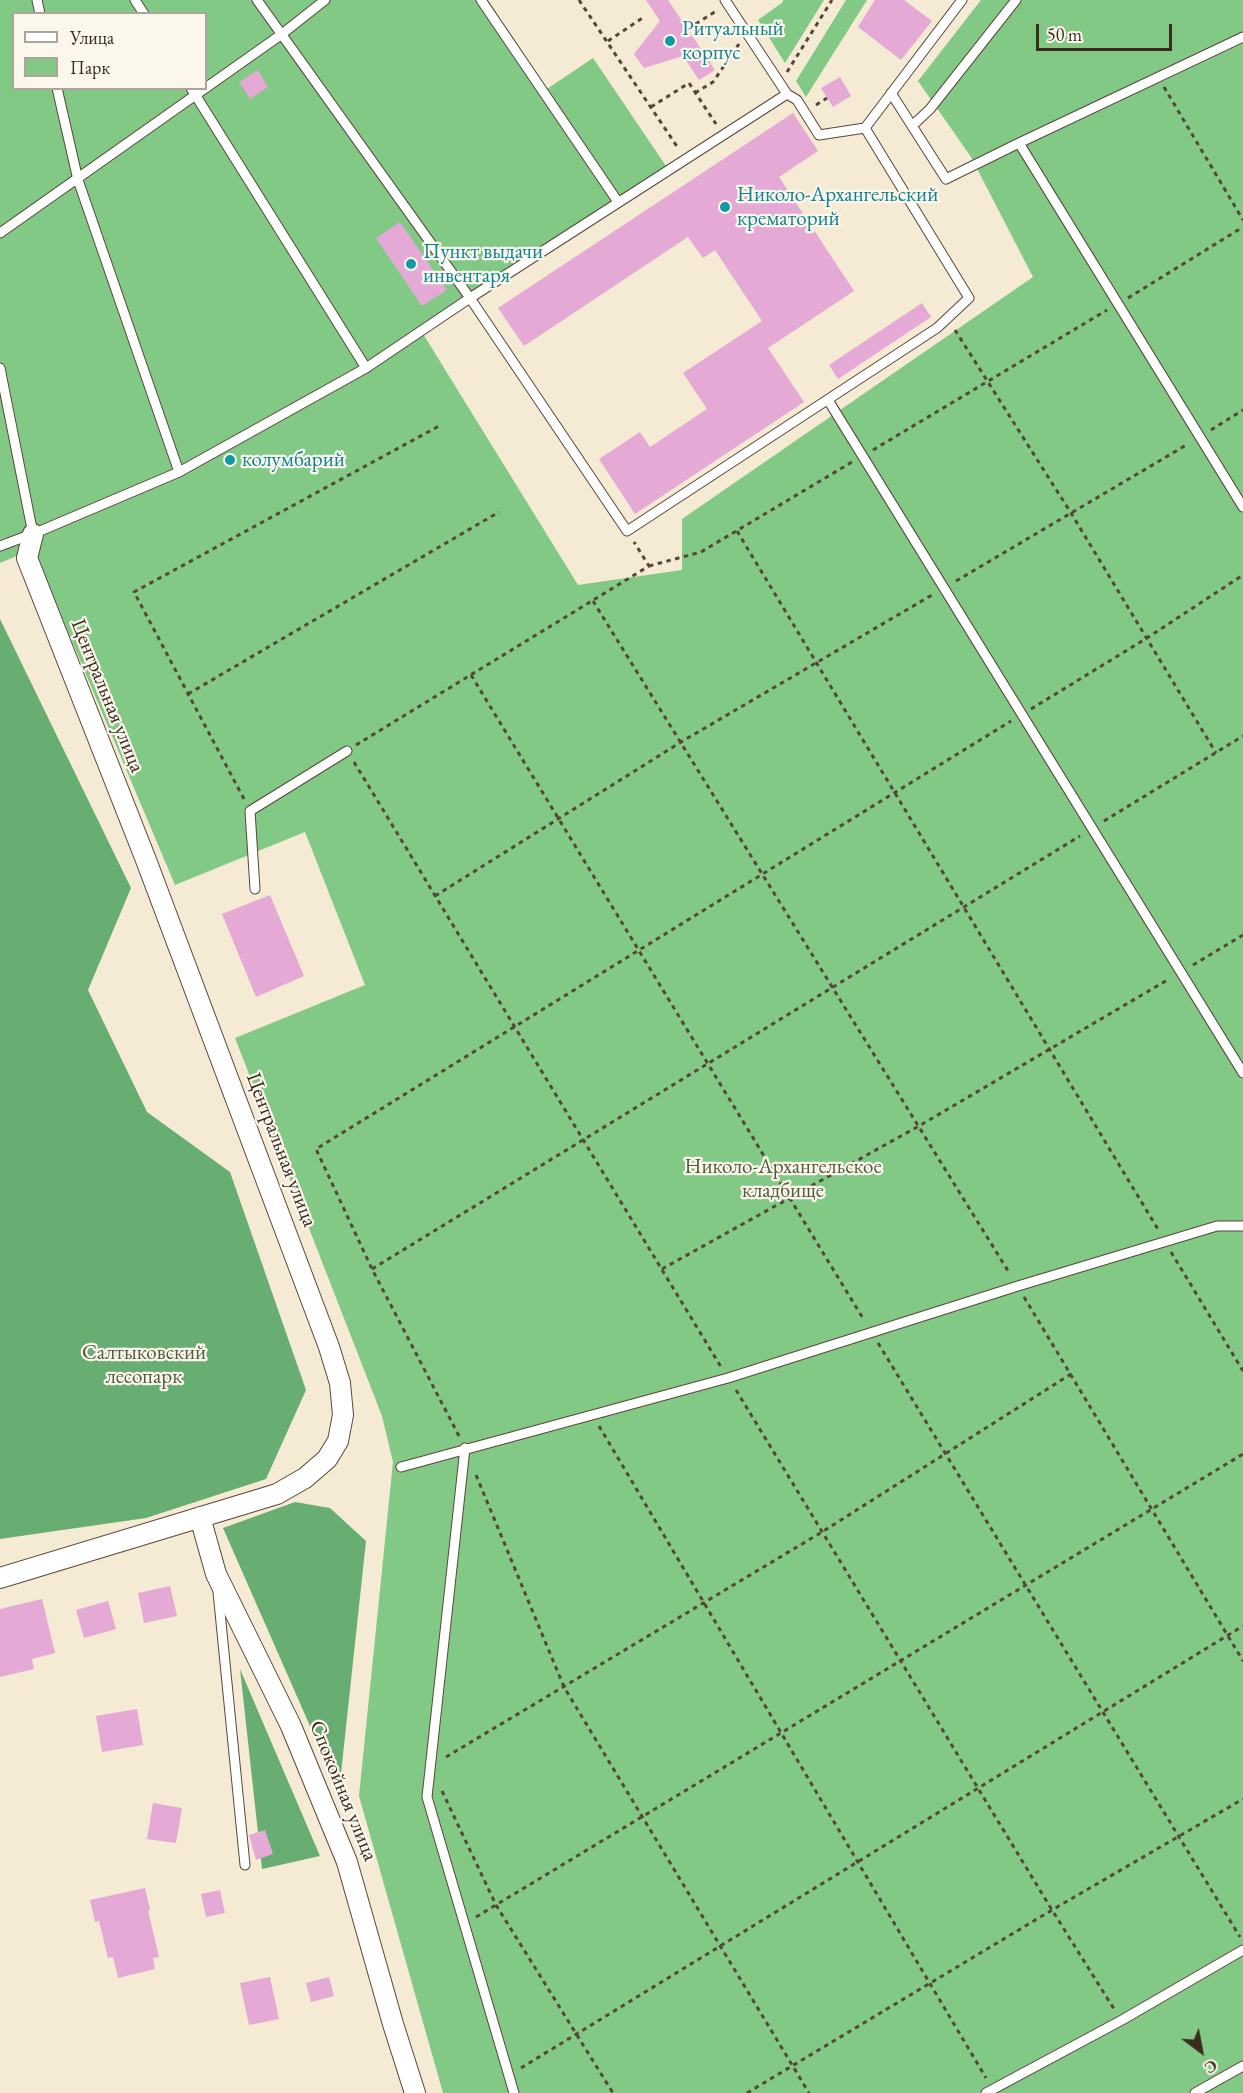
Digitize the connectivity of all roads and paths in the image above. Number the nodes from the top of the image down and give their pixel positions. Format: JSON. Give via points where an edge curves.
{"nodes":[{"id":1,"x":257,"y":0,"type":"edge"},
{"id":2,"x":325,"y":0,"type":"edge"},
{"id":3,"x":481,"y":0,"type":"edge"},
{"id":4,"x":579,"y":0,"type":"edge"},
{"id":5,"x":832,"y":0,"type":"edge"},
{"id":6,"x":962,"y":0,"type":"edge"},
{"id":7,"x":1016,"y":0,"type":"edge"},
{"id":8,"x":727,"y":2,"type":"edge"},
{"id":9,"x":644,"y":18,"type":"dead end"},
{"id":10,"x":688,"y":29,"type":"dead end"},
{"id":11,"x":747,"y":33,"type":"junction"},
{"id":12,"x":282,"y":34,"type":"junction"},
{"id":13,"x":1243,"y":37,"type":"edge"},
{"id":14,"x":607,"y":42,"type":"junction"},
{"id":15,"x":1158,"y":77,"type":"junction"},
{"id":16,"x":207,"y":83,"type":"edge"},
{"id":17,"x":780,"y":84,"type":"junction"},
{"id":18,"x":57,"y":90,"type":"edge"},
{"id":19,"x":193,"y":92,"type":"edge"},
{"id":20,"x":695,"y":93,"type":"junction"},
{"id":21,"x":891,"y":93,"type":"junction"},
{"id":22,"x":787,"y":94,"type":"junction"},
{"id":23,"x":827,"y":98,"type":"dead end"},
{"id":24,"x":819,"y":103,"type":"dead end"},
{"id":25,"x":651,"y":107,"type":"junction"},
{"id":26,"x":912,"y":126,"type":"junction"},
{"id":27,"x":865,"y":128,"type":"junction"},
{"id":28,"x":723,"y":135,"type":"junction"},
{"id":29,"x":1019,"y":142,"type":"junction"},
{"id":30,"x":685,"y":159,"type":"junction"},
{"id":31,"x":78,"y":180,"type":"junction"},
{"id":32,"x":618,"y":202,"type":"junction"},
{"id":33,"x":1243,"y":220,"type":"edge"},
{"id":34,"x":1243,"y":227,"type":"edge"},
{"id":35,"x":0,"y":233,"type":"edge"},
{"id":36,"x":470,"y":298,"type":"junction"},
{"id":37,"x":1118,"y":304,"type":"junction"},
{"id":38,"x":948,"y":318,"type":"junction"},
{"id":39,"x":0,"y":368,"type":"edge"},
{"id":40,"x":366,"y":368,"type":"junction"},
{"id":41,"x":989,"y":381,"type":"junction"},
{"id":42,"x":828,"y":400,"type":"junction"},
{"id":43,"x":1243,"y":410,"type":"edge"},
{"id":44,"x":439,"y":426,"type":"dead end"},
{"id":45,"x":1200,"y":437,"type":"junction"},
{"id":46,"x":862,"y":456,"type":"junction"},
{"id":47,"x":179,"y":472,"type":"junction"},
{"id":48,"x":1243,"y":507,"type":"edge"},
{"id":49,"x":500,"y":512,"type":"dead end"},
{"id":50,"x":1071,"y":513,"type":"junction"},
{"id":51,"x":627,"y":531,"type":"junction"},
{"id":52,"x":737,"y":531,"type":"junction"},
{"id":53,"x":33,"y":534,"type":"junction"},
{"id":54,"x":0,"y":546,"type":"edge"},
{"id":55,"x":649,"y":566,"type":"junction"},
{"id":56,"x":1243,"y":575,"type":"edge"},
{"id":57,"x":944,"y":588,"type":"junction"},
{"id":58,"x":593,"y":600,"type":"junction"},
{"id":59,"x":1147,"y":638,"type":"junction"},
{"id":60,"x":816,"y":663,"type":"junction"},
{"id":61,"x":471,"y":675,"type":"junction"},
{"id":62,"x":188,"y":694,"type":"junction"},
{"id":63,"x":1022,"y":714,"type":"junction"},
{"id":64,"x":1243,"y":736,"type":"edge"},
{"id":65,"x":681,"y":742,"type":"junction"},
{"id":66,"x":346,"y":751,"type":"junction"},
{"id":67,"x":1216,"y":753,"type":"junction"},
{"id":68,"x":895,"y":793,"type":"junction"},
{"id":69,"x":250,"y":811,"type":"junction"},
{"id":70,"x":558,"y":818,"type":"junction"},
{"id":71,"x":1092,"y":828,"type":"junction"},
{"id":72,"x":763,"y":875,"type":"junction"},
{"id":73,"x":255,"y":889,"type":"dead end"},
{"id":74,"x":435,"y":896,"type":"junction"},
{"id":75,"x":963,"y":907,"type":"junction"},
{"id":76,"x":1243,"y":935,"type":"edge"},
{"id":77,"x":639,"y":950,"type":"junction"},
{"id":78,"x":1181,"y":972,"type":"junction"},
{"id":79,"x":832,"y":987,"type":"junction"},
{"id":80,"x":514,"y":1026,"type":"junction"},
{"id":81,"x":1049,"y":1049,"type":"junction"},
{"id":82,"x":708,"y":1063,"type":"junction"},
{"id":83,"x":1243,"y":1073,"type":"edge"},
{"id":84,"x":919,"y":1126,"type":"junction"},
{"id":85,"x":583,"y":1140,"type":"junction"},
{"id":86,"x":790,"y":1198,"type":"junction"},
{"id":87,"x":1243,"y":1226,"type":"edge"},
{"id":88,"x":1165,"y":1242,"type":"junction"},
{"id":89,"x":372,"y":1269,"type":"junction"},
{"id":90,"x":662,"y":1269,"type":"junction"},
{"id":91,"x":1018,"y":1286,"type":"junction"},
{"id":92,"x":872,"y":1333,"type":"junction"},
{"id":93,"x":1243,"y":1371,"type":"edge"},
{"id":94,"x":1071,"y":1374,"type":"junction"},
{"id":95,"x":728,"y":1378,"type":"junction"},
{"id":96,"x":592,"y":1414,"type":"junction"},
{"id":97,"x":465,"y":1448,"type":"junction"},
{"id":98,"x":946,"y":1454,"type":"junction"},
{"id":99,"x":1243,"y":1454,"type":"edge"},
{"id":100,"x":401,"y":1467,"type":"dead end"},
{"id":101,"x":1152,"y":1509,"type":"junction"},
{"id":102,"x":200,"y":1517,"type":"junction"},
{"id":103,"x":822,"y":1532,"type":"junction"},
{"id":104,"x":216,"y":1574,"type":"junction"},
{"id":105,"x":0,"y":1578,"type":"edge"},
{"id":106,"x":1026,"y":1585,"type":"junction"},
{"id":107,"x":704,"y":1603,"type":"junction"},
{"id":108,"x":1243,"y":1626,"type":"edge"},
{"id":109,"x":1228,"y":1635,"type":"junction"},
{"id":110,"x":900,"y":1661,"type":"junction"},
{"id":111,"x":1243,"y":1661,"type":"edge"},
{"id":112,"x":564,"y":1687,"type":"junction"},
{"id":113,"x":1103,"y":1712,"type":"junction"},
{"id":114,"x":781,"y":1733,"type":"junction"},
{"id":115,"x":430,"y":1766,"type":"junction"},
{"id":116,"x":978,"y":1788,"type":"junction"},
{"id":117,"x":1243,"y":1799,"type":"edge"},
{"id":118,"x":641,"y":1817,"type":"junction"},
{"id":119,"x":1179,"y":1836,"type":"junction"},
{"id":120,"x":858,"y":1862,"type":"junction"},
{"id":121,"x":245,"y":1864,"type":"dead end"},
{"id":122,"x":496,"y":1905,"type":"junction"},
{"id":123,"x":1052,"y":1910,"type":"junction"},
{"id":124,"x":464,"y":1924,"type":"junction"},
{"id":125,"x":1243,"y":1941,"type":"edge"},
{"id":126,"x":719,"y":1946,"type":"junction"},
{"id":127,"x":1243,"y":1950,"type":"edge"},
{"id":128,"x":930,"y":1983,"type":"junction"},
{"id":129,"x":1122,"y":2020,"type":"junction"},
{"id":130,"x":576,"y":2034,"type":"junction"},
{"id":131,"x":792,"y":2066,"type":"junction"},
{"id":132,"x":1243,"y":2066,"type":"edge"},
{"id":133,"x":509,"y":2075,"type":"junction"},
{"id":134,"x":990,"y":2091,"type":"edge"},
{"id":135,"x":415,"y":2093,"type":"edge"},
{"id":136,"x":514,"y":2093,"type":"edge"},
{"id":137,"x":613,"y":2093,"type":"edge"},
{"id":138,"x":747,"y":2093,"type":"edge"},
{"id":139,"x":809,"y":2093,"type":"edge"},
{"id":140,"x":1195,"y":2093,"type":"edge"}],
"edges":[{"from":1,"to":12,"type":"lane"},
{"from":2,"to":12,"type":"lane"},
{"from":3,"to":32,"type":"lane"},
{"from":4,"to":14,"type":"path"},
{"from":5,"to":17,"type":"path"},
{"from":6,"to":21,"type":"lane"},
{"from":7,"to":26,"type":"lane","via":[[930,109]]},
{"from":8,"to":10,"type":"path"},
{"from":8,"to":11,"type":"lane"},
{"from":9,"to":14,"type":"path"},
{"from":11,"to":17,"type":"lane"},
{"from":11,"to":20,"type":"path","via":[[713,82]]},
{"from":12,"to":16,"type":"lane"},
{"from":12,"to":36,"type":"lane"},
{"from":13,"to":15,"type":"lane"},
{"from":14,"to":25,"type":"path"},
{"from":15,"to":29,"type":"lane"},
{"from":15,"to":33,"type":"path"},
{"from":17,"to":22,"type":"lane"},
{"from":18,"to":31,"type":"lane"},
{"from":19,"to":31,"type":"lane"},
{"from":19,"to":40,"type":"lane"},
{"from":20,"to":25,"type":"path","via":[[689,83]]},
{"from":20,"to":28,"type":"path"},
{"from":21,"to":26,"type":"lane"},
{"from":21,"to":27,"type":"lane"},
{"from":22,"to":27,"type":"lane","via":[[797,100],[819,135]]},
{"from":22,"to":28,"type":"lane"},
{"from":23,"to":24,"type":"path"},
{"from":25,"to":30,"type":"path"},
{"from":26,"to":29,"type":"lane","via":[[946,179]]},
{"from":27,"to":38,"type":"lane","via":[[969,298]]},
{"from":28,"to":30,"type":"lane"},
{"from":29,"to":37,"type":"lane"},
{"from":30,"to":32,"type":"lane"},
{"from":31,"to":35,"type":"lane"},
{"from":31,"to":47,"type":"lane"},
{"from":32,"to":36,"type":"lane"},
{"from":34,"to":37,"type":"path"},
{"from":36,"to":40,"type":"lane"},
{"from":36,"to":51,"type":"lane"},
{"from":37,"to":41,"type":"path"},
{"from":37,"to":45,"type":"lane"},
{"from":38,"to":41,"type":"path"},
{"from":38,"to":42,"type":"lane"},
{"from":39,"to":53,"type":"lane"},
{"from":40,"to":47,"type":"lane"},
{"from":41,"to":46,"type":"path"},
{"from":41,"to":50,"type":"path"},
{"from":42,"to":46,"type":"lane"},
{"from":42,"to":51,"type":"lane"},
{"from":43,"to":45,"type":"path"},
{"from":44,"to":62,"type":"path","via":[[134,592]]},
{"from":45,"to":48,"type":"lane"},
{"from":45,"to":50,"type":"path"},
{"from":46,"to":52,"type":"path"},
{"from":46,"to":57,"type":"lane"},
{"from":47,"to":53,"type":"lane"},
{"from":49,"to":62,"type":"path"},
{"from":50,"to":57,"type":"path"},
{"from":50,"to":59,"type":"path"},
{"from":51,"to":55,"type":"path"},
{"from":52,"to":55,"type":"path","via":[[701,552]]},
{"from":52,"to":60,"type":"path"},
{"from":53,"to":54,"type":"lane"},
{"from":53,"to":102,"type":"street","name":"Центральная улица","via":[[27,558],[146,860],[340,1383],[343,1415],[338,1441],[327,1459],[277,1494]]},
{"from":55,"to":58,"type":"path"},
{"from":56,"to":59,"type":"path"},
{"from":57,"to":60,"type":"path"},
{"from":57,"to":63,"type":"lane"},
{"from":58,"to":61,"type":"path"},
{"from":58,"to":65,"type":"path"},
{"from":59,"to":63,"type":"path"},
{"from":59,"to":67,"type":"path"},
{"from":60,"to":65,"type":"path"},
{"from":60,"to":68,"type":"path"},
{"from":61,"to":66,"type":"path"},
{"from":61,"to":70,"type":"path"},
{"from":62,"to":69,"type":"path"},
{"from":63,"to":68,"type":"path"},
{"from":63,"to":71,"type":"lane"},
{"from":64,"to":67,"type":"path"},
{"from":65,"to":70,"type":"path"},
{"from":65,"to":72,"type":"path"},
{"from":66,"to":69,"type":"lane"},
{"from":66,"to":74,"type":"path"},
{"from":67,"to":71,"type":"path"},
{"from":68,"to":72,"type":"path"},
{"from":68,"to":75,"type":"path"},
{"from":69,"to":73,"type":"lane"},
{"from":70,"to":74,"type":"path"},
{"from":70,"to":77,"type":"path"},
{"from":71,"to":75,"type":"path"},
{"from":71,"to":78,"type":"lane"},
{"from":72,"to":77,"type":"path"},
{"from":72,"to":79,"type":"path"},
{"from":74,"to":80,"type":"path"},
{"from":75,"to":79,"type":"path"},
{"from":75,"to":81,"type":"path"},
{"from":76,"to":78,"type":"path"},
{"from":77,"to":80,"type":"path"},
{"from":77,"to":82,"type":"path"},
{"from":78,"to":81,"type":"path"},
{"from":78,"to":83,"type":"lane"},
{"from":79,"to":82,"type":"path"},
{"from":79,"to":84,"type":"path"},
{"from":80,"to":85,"type":"path"},
{"from":80,"to":89,"type":"path","via":[[316,1149]]},
{"from":81,"to":84,"type":"path"},
{"from":81,"to":88,"type":"path"},
{"from":82,"to":85,"type":"path"},
{"from":82,"to":86,"type":"path"},
{"from":84,"to":86,"type":"path"},
{"from":84,"to":91,"type":"path"},
{"from":85,"to":89,"type":"path"},
{"from":85,"to":90,"type":"path"},
{"from":86,"to":90,"type":"path"},
{"from":86,"to":92,"type":"path"},
{"from":87,"to":88,"type":"lane","via":[[1217,1226]]},
{"from":88,"to":91,"type":"lane"},
{"from":88,"to":93,"type":"path"},
{"from":89,"to":97,"type":"path"},
{"from":90,"to":95,"type":"path"},
{"from":91,"to":92,"type":"lane"},
{"from":91,"to":94,"type":"path"},
{"from":92,"to":95,"type":"lane"},
{"from":92,"to":98,"type":"path"},
{"from":94,"to":98,"type":"path"},
{"from":94,"to":101,"type":"path"},
{"from":95,"to":96,"type":"lane"},
{"from":95,"to":103,"type":"path"},
{"from":96,"to":97,"type":"lane"},
{"from":96,"to":107,"type":"path"},
{"from":97,"to":100,"type":"lane"},
{"from":97,"to":112,"type":"path"},
{"from":97,"to":115,"type":"lane"},
{"from":98,"to":103,"type":"path"},
{"from":98,"to":106,"type":"path"},
{"from":99,"to":101,"type":"path"},
{"from":101,"to":106,"type":"path"},
{"from":101,"to":109,"type":"path"},
{"from":102,"to":104,"type":"street","name":"Спокойная улица"},
{"from":102,"to":105,"type":"street","name":"Центральная улица"},
{"from":103,"to":107,"type":"path"},
{"from":103,"to":110,"type":"path"},
{"from":104,"to":121,"type":"lane"},
{"from":104,"to":135,"type":"street","name":"Спокойная улица","via":[[291,1726],[347,1862]]},
{"from":106,"to":110,"type":"path"},
{"from":106,"to":113,"type":"path"},
{"from":107,"to":112,"type":"path"},
{"from":107,"to":114,"type":"path"},
{"from":108,"to":109,"type":"path"},
{"from":109,"to":111,"type":"path"},
{"from":109,"to":113,"type":"path"},
{"from":110,"to":114,"type":"path"},
{"from":110,"to":116,"type":"path"},
{"from":112,"to":115,"type":"path"},
{"from":112,"to":118,"type":"path"},
{"from":113,"to":116,"type":"path"},
{"from":113,"to":119,"type":"path"},
{"from":114,"to":118,"type":"path"},
{"from":114,"to":120,"type":"path"},
{"from":115,"to":122,"type":"path"},
{"from":115,"to":124,"type":"lane","via":[[427,1797]]},
{"from":116,"to":120,"type":"path"},
{"from":116,"to":123,"type":"path"},
{"from":117,"to":119,"type":"path"},
{"from":118,"to":122,"type":"path"},
{"from":118,"to":126,"type":"path"},
{"from":119,"to":123,"type":"path"},
{"from":119,"to":125,"type":"path"},
{"from":120,"to":126,"type":"path"},
{"from":120,"to":128,"type":"path"},
{"from":122,"to":124,"type":"path"},
{"from":122,"to":130,"type":"path"},
{"from":123,"to":128,"type":"path"},
{"from":123,"to":129,"type":"path"},
{"from":124,"to":133,"type":"lane"},
{"from":126,"to":130,"type":"path"},
{"from":126,"to":131,"type":"path"},
{"from":127,"to":129,"type":"lane"},
{"from":128,"to":131,"type":"path"},
{"from":128,"to":134,"type":"path"},
{"from":129,"to":134,"type":"lane"},
{"from":130,"to":133,"type":"path"},
{"from":130,"to":137,"type":"path"},
{"from":131,"to":138,"type":"path"},
{"from":131,"to":139,"type":"path"},
{"from":132,"to":140,"type":"lane"},
{"from":133,"to":136,"type":"lane"}]}
